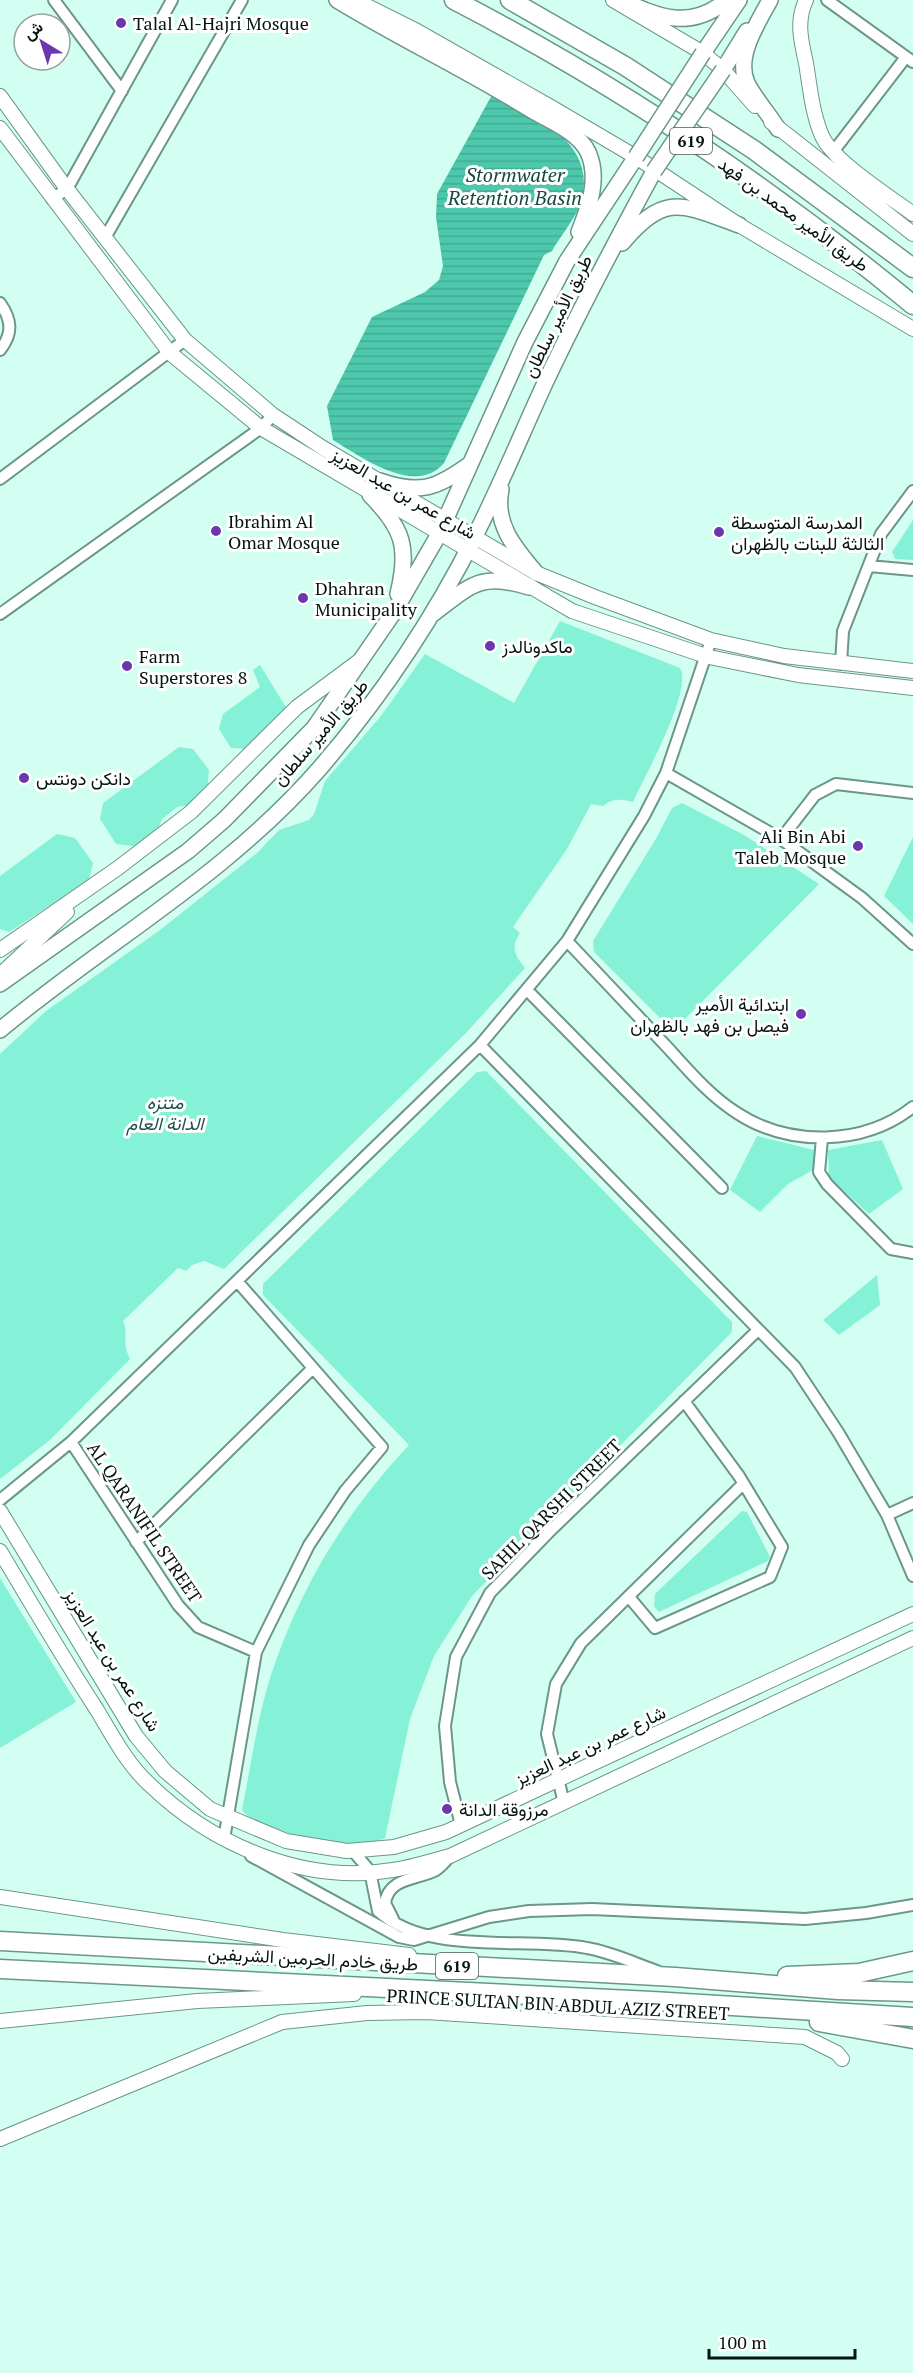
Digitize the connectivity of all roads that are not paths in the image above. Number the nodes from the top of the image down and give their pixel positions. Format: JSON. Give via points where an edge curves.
{"nodes":[{"id":1,"x":54,"y":0,"type":"edge"},
{"id":2,"x":172,"y":0,"type":"edge"},
{"id":3,"x":242,"y":0,"type":"edge"},
{"id":4,"x":337,"y":0,"type":"edge"},
{"id":5,"x":355,"y":0,"type":"edge"},
{"id":6,"x":454,"y":0,"type":"edge"},
{"id":7,"x":510,"y":0,"type":"edge"},
{"id":8,"x":614,"y":0,"type":"edge"},
{"id":9,"x":621,"y":0,"type":"edge"},
{"id":10,"x":727,"y":0,"type":"edge"},
{"id":11,"x":739,"y":0,"type":"edge"},
{"id":12,"x":768,"y":0,"type":"edge"},
{"id":13,"x":806,"y":0,"type":"edge"},
{"id":14,"x":828,"y":0,"type":"edge"},
{"id":15,"x":704,"y":53,"type":"junction"},
{"id":16,"x":909,"y":59,"type":"edge"},
{"id":17,"x":723,"y":70,"type":"junction"},
{"id":18,"x":122,"y":92,"type":"junction"},
{"id":19,"x":0,"y":96,"type":"edge"},
{"id":20,"x":0,"y":128,"type":"edge"},
{"id":21,"x":778,"y":129,"type":"junction"},
{"id":22,"x":833,"y":153,"type":"junction"},
{"id":23,"x":636,"y":157,"type":"junction"},
{"id":24,"x":654,"y":171,"type":"junction"},
{"id":25,"x":68,"y":189,"type":"junction"},
{"id":26,"x":52,"y":199,"type":"junction"},
{"id":27,"x":913,"y":214,"type":"edge"},
{"id":28,"x":739,"y":225,"type":"junction"},
{"id":29,"x":913,"y":234,"type":"edge"},
{"id":30,"x":106,"y":236,"type":"junction"},
{"id":31,"x":567,"y":261,"type":"junction"},
{"id":32,"x":602,"y":266,"type":"junction"},
{"id":33,"x":913,"y":268,"type":"edge"},
{"id":34,"x":0,"y":303,"type":"edge"},
{"id":35,"x":913,"y":305,"type":"edge"},
{"id":36,"x":913,"y":329,"type":"edge"},
{"id":37,"x":185,"y":340,"type":"junction"},
{"id":38,"x":0,"y":350,"type":"edge"},
{"id":39,"x":170,"y":352,"type":"junction"},
{"id":40,"x":273,"y":415,"type":"junction"},
{"id":41,"x":261,"y":428,"type":"junction"},
{"id":42,"x":473,"y":462,"type":"junction"},
{"id":43,"x":504,"y":473,"type":"junction"},
{"id":44,"x":0,"y":478,"type":"edge"},
{"id":45,"x":380,"y":481,"type":"junction"},
{"id":46,"x":913,"y":491,"type":"edge"},
{"id":47,"x":370,"y":495,"type":"junction"},
{"id":48,"x":447,"y":519,"type":"junction"},
{"id":49,"x":439,"y":534,"type":"junction"},
{"id":50,"x":475,"y":536,"type":"junction"},
{"id":51,"x":466,"y":550,"type":"junction"},
{"id":52,"x":869,"y":566,"type":"junction"},
{"id":53,"x":913,"y":570,"type":"edge"},
{"id":54,"x":536,"y":573,"type":"junction"},
{"id":55,"x":529,"y":587,"type":"junction"},
{"id":56,"x":394,"y":612,"type":"junction"},
{"id":57,"x":0,"y":614,"type":"edge"},
{"id":58,"x":429,"y":616,"type":"junction"},
{"id":59,"x":711,"y":640,"type":"junction"},
{"id":60,"x":706,"y":656,"type":"junction"},
{"id":61,"x":364,"y":658,"type":"junction"},
{"id":62,"x":842,"y":664,"type":"junction"},
{"id":63,"x":913,"y":671,"type":"edge"},
{"id":64,"x":913,"y":688,"type":"edge"},
{"id":65,"x":666,"y":773,"type":"junction"},
{"id":66,"x":913,"y":793,"type":"edge"},
{"id":67,"x":781,"y":838,"type":"junction"},
{"id":68,"x":97,"y":883,"type":"junction"},
{"id":69,"x":567,"y":942,"type":"junction"},
{"id":70,"x":913,"y":944,"type":"edge"},
{"id":71,"x":0,"y":950,"type":"edge"},
{"id":72,"x":0,"y":975,"type":"edge"},
{"id":73,"x":0,"y":984,"type":"edge"},
{"id":74,"x":527,"y":990,"type":"junction"},
{"id":75,"x":0,"y":1030,"type":"edge"},
{"id":76,"x":480,"y":1045,"type":"junction"},
{"id":77,"x":913,"y":1107,"type":"edge"},
{"id":78,"x":822,"y":1138,"type":"junction"},
{"id":79,"x":722,"y":1188,"type":"dead end"},
{"id":80,"x":913,"y":1253,"type":"edge"},
{"id":81,"x":237,"y":1281,"type":"junction"},
{"id":82,"x":758,"y":1330,"type":"junction"},
{"id":83,"x":313,"y":1368,"type":"junction"},
{"id":84,"x":684,"y":1401,"type":"junction"},
{"id":85,"x":71,"y":1442,"type":"junction"},
{"id":86,"x":744,"y":1484,"type":"junction"},
{"id":87,"x":0,"y":1500,"type":"edge"},
{"id":88,"x":913,"y":1503,"type":"edge"},
{"id":89,"x":0,"y":1511,"type":"edge"},
{"id":90,"x":886,"y":1515,"type":"junction"},
{"id":91,"x":136,"y":1542,"type":"junction"},
{"id":92,"x":0,"y":1551,"type":"edge"},
{"id":93,"x":913,"y":1576,"type":"edge"},
{"id":94,"x":629,"y":1597,"type":"junction"},
{"id":95,"x":913,"y":1614,"type":"edge"},
{"id":96,"x":913,"y":1638,"type":"edge"},
{"id":97,"x":256,"y":1652,"type":"junction"},
{"id":98,"x":559,"y":1780,"type":"junction"},
{"id":99,"x":564,"y":1803,"type":"junction"},
{"id":100,"x":230,"y":1818,"type":"junction"},
{"id":101,"x":461,"y":1825,"type":"junction"},
{"id":102,"x":230,"y":1843,"type":"junction"},
{"id":103,"x":352,"y":1850,"type":"junction"},
{"id":104,"x":450,"y":1856,"type":"junction"},
{"id":105,"x":370,"y":1871,"type":"junction"},
{"id":106,"x":0,"y":1897,"type":"edge"},
{"id":107,"x":913,"y":1905,"type":"edge"},
{"id":108,"x":395,"y":1922,"type":"junction"},
{"id":109,"x":426,"y":1935,"type":"junction"},
{"id":110,"x":0,"y":1941,"type":"edge"},
{"id":111,"x":913,"y":1960,"type":"edge"},
{"id":112,"x":0,"y":1969,"type":"edge"},
{"id":113,"x":599,"y":1973,"type":"junction"},
{"id":114,"x":675,"y":1977,"type":"junction"},
{"id":115,"x":430,"y":1990,"type":"junction"},
{"id":116,"x":913,"y":1992,"type":"edge"},
{"id":117,"x":723,"y":2006,"type":"junction"},
{"id":118,"x":913,"y":2017,"type":"edge"},
{"id":119,"x":0,"y":2021,"type":"edge"},
{"id":120,"x":913,"y":2039,"type":"edge"},
{"id":121,"x":842,"y":2059,"type":"dead end"},
{"id":122,"x":0,"y":2139,"type":"edge"}],
"edges":[{"from":1,"to":18,"type":"street"},
{"from":2,"to":18,"type":"street"},
{"from":3,"to":30,"type":"street"},
{"from":4,"to":31,"type":"main road","via":[[501,91],[580,141],[594,176],[591,202]]},
{"from":5,"to":23,"type":"street","via":[[417,31]]},
{"from":6,"to":35,"type":"highway","name":"طريق الأمير محمد بن فهد","number":"619","via":[[598,79],[779,199]]},
{"from":7,"to":33,"type":"highway","name":"طريق الأمير محمد بن فهد","number":"619","via":[[625,66],[754,150]]},
{"from":8,"to":15,"type":"street"},
{"from":9,"to":10,"type":"main road","via":[[662,19],[682,19],[714,11]]},
{"from":11,"to":15,"type":"main road"},
{"from":12,"to":17,"type":"main road"},
{"from":12,"to":21,"type":"main road","via":[[749,41],[744,64],[747,82]]},
{"from":13,"to":22,"type":"street","via":[[800,20],[801,37],[815,114]]},
{"from":14,"to":16,"type":"street"},
{"from":15,"to":17,"type":"street"},
{"from":15,"to":23,"type":"main road","name":"طريق الأمير سلطان","bridge":true},
{"from":16,"to":22,"type":"street"},
{"from":17,"to":21,"type":"street"},
{"from":17,"to":24,"type":"main road","name":"طريق الأمير سلطان","bridge":true},
{"from":18,"to":25,"type":"street"},
{"from":19,"to":25,"type":"street"},
{"from":20,"to":26,"type":"street","name":"شارع عمر بن عبد العزيز"},
{"from":21,"to":29,"type":"street"},
{"from":22,"to":27,"type":"street"},
{"from":23,"to":24,"type":"street"},
{"from":23,"to":31,"type":"main road","name":"طريق الأمير سلطان"},
{"from":24,"to":28,"type":"street"},
{"from":24,"to":32,"type":"main road","name":"طريق الأمير سلطان"},
{"from":25,"to":26,"type":"street"},
{"from":25,"to":30,"type":"street"},
{"from":26,"to":39,"type":"street","name":"شارع عمر بن عبد العزيز"},
{"from":28,"to":32,"type":"main road","via":[[686,208],[658,210],[645,218]]},
{"from":28,"to":36,"type":"street"},
{"from":30,"to":37,"type":"street"},
{"from":31,"to":42,"type":"main road","name":"طريق الأمير سلطان","via":[[520,352]]},
{"from":32,"to":43,"type":"main road","name":"طريق الأمير سلطان"},
{"from":34,"to":38,"type":"street","via":[[10,324],[10,337]]},
{"from":37,"to":39,"type":"street"},
{"from":37,"to":40,"type":"street"},
{"from":39,"to":41,"type":"street","name":"شارع عمر بن عبد العزيز"},
{"from":39,"to":44,"type":"street"},
{"from":40,"to":41,"type":"street"},
{"from":40,"to":45,"type":"street"},
{"from":41,"to":47,"type":"street","name":"شارع عمر بن عبد العزيز"},
{"from":41,"to":57,"type":"street"},
{"from":42,"to":45,"type":"main road","via":[[448,481],[429,488],[403,489]]},
{"from":42,"to":48,"type":"main road","name":"طريق الأمير سلطان"},
{"from":43,"to":50,"type":"main road","name":"طريق الأمير سلطان"},
{"from":43,"to":54,"type":"main road","via":[[498,505],[504,532]]},
{"from":45,"to":48,"type":"street"},
{"from":46,"to":52,"type":"street","via":[[881,534]]},
{"from":47,"to":49,"type":"street","name":"شارع عمر بن عبد العزيز"},
{"from":47,"to":56,"type":"main road","via":[[395,523],[404,550]]},
{"from":48,"to":49,"type":"main road","name":"طريق الأمير سلطان"},
{"from":48,"to":50,"type":"street"},
{"from":49,"to":51,"type":"street","name":"شارع عمر بن عبد العزيز"},
{"from":49,"to":56,"type":"main road","name":"طريق الأمير سلطان"},
{"from":50,"to":51,"type":"main road","name":"طريق الأمير سلطان"},
{"from":50,"to":54,"type":"street"},
{"from":51,"to":55,"type":"street","name":"شارع عمر بن عبد العزيز"},
{"from":51,"to":58,"type":"main road","name":"طريق الأمير سلطان"},
{"from":52,"to":53,"type":"street"},
{"from":52,"to":62,"type":"street","via":[[843,631]]},
{"from":54,"to":59,"type":"street"},
{"from":55,"to":58,"type":"main road","via":[[505,580],[480,582]]},
{"from":55,"to":60,"type":"street","name":"شارع عمر بن عبد العزيز","via":[[572,611]]},
{"from":56,"to":61,"type":"main road","name":"طريق الأمير سلطان"},
{"from":58,"to":75,"type":"main road","name":"طريق الأمير سلطان","via":[[372,705],[318,770],[236,852],[146,923],[55,984]]},
{"from":59,"to":60,"type":"street"},
{"from":59,"to":62,"type":"street"},
{"from":60,"to":64,"type":"street","name":"شارع عمر بن عبد العزيز","via":[[798,675]]},
{"from":60,"to":65,"type":"street"},
{"from":61,"to":68,"type":"street","via":[[297,707],[191,812]]},
{"from":61,"to":73,"type":"main road","name":"طريق الأمير سلطان","via":[[314,728],[224,820],[148,881]]},
{"from":62,"to":63,"type":"street"},
{"from":65,"to":67,"type":"street"},
{"from":65,"to":69,"type":"street"},
{"from":66,"to":67,"type":"street","via":[[836,784],[814,795]]},
{"from":67,"to":70,"type":"street","via":[[862,898]]},
{"from":68,"to":71,"type":"street"},
{"from":68,"to":72,"type":"street"},
{"from":69,"to":74,"type":"street"},
{"from":69,"to":78,"type":"street","via":[[710,1092],[737,1114],[771,1131]]},
{"from":74,"to":76,"type":"street"},
{"from":74,"to":79,"type":"street"},
{"from":76,"to":81,"type":"street"},
{"from":76,"to":82,"type":"street"},
{"from":77,"to":78,"type":"street","via":[[901,1116],[856,1133]]},
{"from":78,"to":80,"type":"street","via":[[819,1172],[826,1184],[891,1249]]},
{"from":81,"to":83,"type":"street"},
{"from":81,"to":85,"type":"street"},
{"from":82,"to":84,"type":"street","name":"SAHIL QARSHI STREET"},
{"from":82,"to":90,"type":"street","via":[[795,1367]]},
{"from":83,"to":91,"type":"street"},
{"from":83,"to":97,"type":"street","via":[[382,1447],[345,1491],[309,1545]]},
{"from":84,"to":86,"type":"street"},
{"from":84,"to":101,"type":"street","name":"SAHIL QARSHI STREET","via":[[490,1593],[456,1656],[445,1726],[450,1782]]},
{"from":85,"to":87,"type":"street"},
{"from":85,"to":91,"type":"street","name":"AL QARANIFIL STREET"},
{"from":86,"to":94,"type":"street"},
{"from":86,"to":94,"type":"street","via":[[782,1547],[770,1577],[655,1628]]},
{"from":88,"to":90,"type":"street"},
{"from":89,"to":100,"type":"street","name":"شارع عمر بن عبد العزيز","via":[[136,1736],[165,1771],[210,1809]]},
{"from":90,"to":93,"type":"street"},
{"from":91,"to":97,"type":"street","name":"AL QARANIFIL STREET","via":[[178,1605],[198,1627]]},
{"from":92,"to":102,"type":"street","via":[[124,1753],[148,1784]]},
{"from":94,"to":98,"type":"street","via":[[581,1642],[556,1684],[547,1734]]},
{"from":95,"to":98,"type":"street","name":"شارع عمر بن عبد العزيز"},
{"from":96,"to":99,"type":"street"},
{"from":97,"to":100,"type":"street"},
{"from":98,"to":99,"type":"street"},
{"from":98,"to":101,"type":"street","name":"شارع عمر بن عبد العزيز"},
{"from":99,"to":104,"type":"street"},
{"from":100,"to":102,"type":"street"},
{"from":100,"to":103,"type":"street","name":"شارع عمر بن عبد العزيز","via":[[286,1841]]},
{"from":101,"to":103,"type":"street","name":"شارع عمر بن عبد العزيز","via":[[394,1846]]},
{"from":102,"to":105,"type":"street","via":[[275,1862],[339,1872]]},
{"from":102,"to":109,"type":"street","via":[[399,1937],[414,1940]]},
{"from":103,"to":105,"type":"street"},
{"from":104,"to":105,"type":"street"},
{"from":104,"to":108,"type":"street","via":[[438,1869],[391,1888],[385,1903]]},
{"from":105,"to":108,"type":"street","via":[[378,1911]]},
{"from":106,"to":113,"type":"street","via":[[370,1951]]},
{"from":107,"to":109,"type":"street","via":[[805,1919],[592,1909],[530,1911],[489,1917]]},
{"from":108,"to":109,"type":"street"},
{"from":109,"to":114,"type":"street","via":[[586,1947]]},
{"from":110,"to":113,"type":"highway","name":"طريق خادم الحرمين الشريفين","number":"619"},
{"from":111,"to":114,"type":"highway","via":[[859,1973]]},
{"from":112,"to":115,"type":"highway","name":"طريق خادم الحرمين الشريفين","number":"619"},
{"from":113,"to":114,"type":"highway","name":"طريق خادم الحرمين الشريفين","number":"619"},
{"from":114,"to":116,"type":"highway","name":"طريق خادم الحرمين الشريفين","number":"619"},
{"from":115,"to":117,"type":"highway","name":"طريق خادم الحرمين الشريفين","number":"619"},
{"from":115,"to":119,"type":"street","via":[[197,2001]]},
{"from":117,"to":118,"type":"highway","name":"طريق خادم الحرمين الشريفين","number":"619"},
{"from":117,"to":120,"type":"highway"},
{"from":121,"to":122,"type":"street","name":"PRINCE SULTAN BIN ABDUL AZIZ STREET","via":[[805,2037],[426,2012],[367,2013],[282,2022]]}]}
